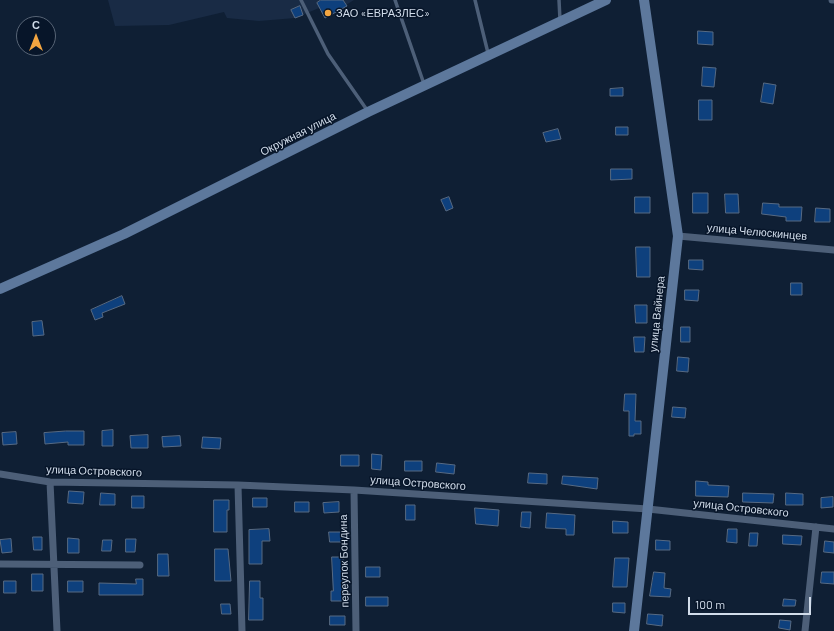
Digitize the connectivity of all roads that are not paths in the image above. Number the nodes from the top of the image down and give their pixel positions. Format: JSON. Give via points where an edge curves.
{"nodes":[{"id":1,"x":301,"y":0,"type":"edge"},
{"id":2,"x":395,"y":0,"type":"edge"},
{"id":3,"x":475,"y":0,"type":"edge"},
{"id":4,"x":559,"y":0,"type":"edge"},
{"id":5,"x":606,"y":0,"type":"edge"},
{"id":6,"x":644,"y":0,"type":"edge"},
{"id":7,"x":560,"y":21,"type":"junction"},
{"id":8,"x":489,"y":55,"type":"junction"},
{"id":9,"x":424,"y":85,"type":"junction"},
{"id":10,"x":368,"y":112,"type":"junction"},
{"id":11,"x":678,"y":236,"type":"junction"},
{"id":12,"x":834,"y":250,"type":"edge"},
{"id":13,"x":0,"y":289,"type":"edge"},
{"id":14,"x":0,"y":474,"type":"edge"},
{"id":15,"x":50,"y":482,"type":"junction"},
{"id":16,"x":238,"y":485,"type":"junction"},
{"id":17,"x":354,"y":490,"type":"junction"},
{"id":18,"x":648,"y":509,"type":"junction"},
{"id":19,"x":816,"y":527,"type":"junction"},
{"id":20,"x":834,"y":529,"type":"edge"},
{"id":21,"x":0,"y":564,"type":"edge"},
{"id":22,"x":54,"y":565,"type":"junction"},
{"id":23,"x":140,"y":565,"type":"dead end"},
{"id":24,"x":57,"y":631,"type":"edge"},
{"id":25,"x":242,"y":631,"type":"edge"},
{"id":26,"x":356,"y":631,"type":"edge"},
{"id":27,"x":634,"y":631,"type":"edge"},
{"id":28,"x":805,"y":631,"type":"edge"}],
"edges":[{"from":1,"to":10,"type":"lane","via":[[328,54]]},
{"from":2,"to":9,"type":"lane"},
{"from":3,"to":8,"type":"lane"},
{"from":4,"to":7,"type":"lane"},
{"from":5,"to":7,"type":"street","name":"Окружная улица"},
{"from":6,"to":11,"type":"street","name":"улица Вайнера"},
{"from":7,"to":8,"type":"street","name":"Окружная улица"},
{"from":8,"to":9,"type":"street","name":"Окружная улица"},
{"from":9,"to":10,"type":"street","name":"Окружная улица"},
{"from":10,"to":13,"type":"street","name":"Окружная улица","via":[[124,234]]},
{"from":11,"to":12,"type":"street","name":"улица Челюскинцев"},
{"from":11,"to":18,"type":"street","name":"улица Вайнера"},
{"from":14,"to":15,"type":"street","name":"улица Островского"},
{"from":15,"to":16,"type":"street","name":"улица Островского"},
{"from":15,"to":22,"type":"street"},
{"from":16,"to":17,"type":"street","name":"улица Островского"},
{"from":16,"to":25,"type":"street"},
{"from":17,"to":18,"type":"street","name":"улица Островского"},
{"from":17,"to":26,"type":"street","name":"переулок Бондина"},
{"from":18,"to":19,"type":"street","name":"улица Островского"},
{"from":18,"to":27,"type":"street","name":"улица Вайнера"},
{"from":19,"to":20,"type":"street","name":"улица Островского"},
{"from":19,"to":28,"type":"street"},
{"from":21,"to":22,"type":"street"},
{"from":22,"to":23,"type":"street"},
{"from":22,"to":24,"type":"street"}]}
